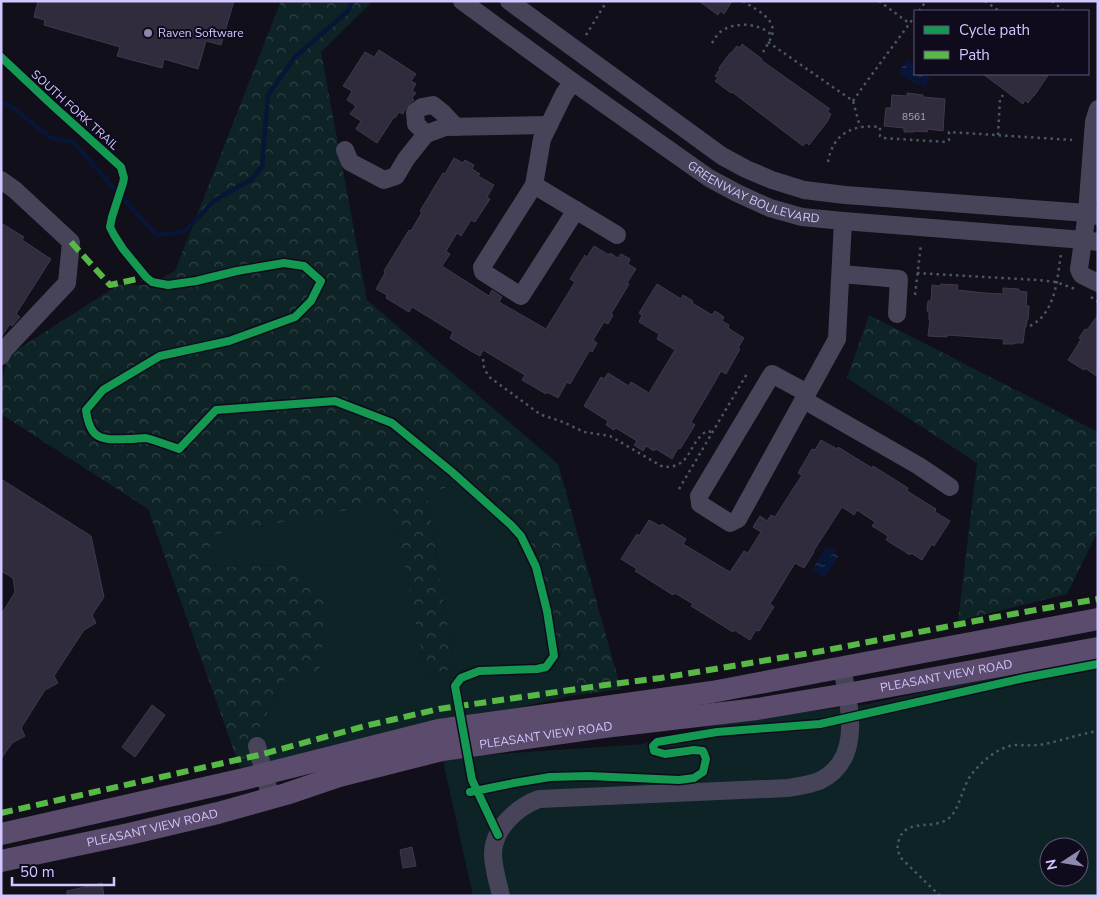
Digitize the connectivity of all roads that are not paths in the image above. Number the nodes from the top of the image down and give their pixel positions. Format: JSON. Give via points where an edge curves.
{"nodes":[{"id":1,"x":462,"y":1,"type":"edge"},
{"id":2,"x":509,"y":1,"type":"edge"},
{"id":3,"x":573,"y":82,"type":"junction"},
{"id":4,"x":1098,"y":109,"type":"edge"},
{"id":5,"x":549,"y":125,"type":"junction"},
{"id":6,"x":456,"y":127,"type":"junction"},
{"id":7,"x":426,"y":134,"type":"junction"},
{"id":8,"x":345,"y":150,"type":"dead end"},
{"id":9,"x":1,"y":180,"type":"edge"},
{"id":10,"x":534,"y":185,"type":"junction"},
{"id":11,"x":576,"y":210,"type":"junction"},
{"id":12,"x":1092,"y":214,"type":"edge"},
{"id":13,"x":843,"y":221,"type":"junction"},
{"id":14,"x":617,"y":235,"type":"dead end"},
{"id":15,"x":1091,"y":241,"type":"edge"},
{"id":16,"x":840,"y":274,"type":"junction"},
{"id":17,"x":1090,"y":291,"type":"edge"},
{"id":18,"x":897,"y":314,"type":"dead end"},
{"id":19,"x":1,"y":356,"type":"edge"},
{"id":20,"x":805,"y":396,"type":"junction"},
{"id":21,"x":950,"y":487,"type":"dead end"},
{"id":22,"x":1098,"y":619,"type":"edge"},
{"id":23,"x":1098,"y":648,"type":"edge"},
{"id":24,"x":842,"y":668,"type":"junction"},
{"id":25,"x":847,"y":694,"type":"junction"},
{"id":26,"x":257,"y":746,"type":"dead end"},
{"id":27,"x":265,"y":774,"type":"junction"},
{"id":28,"x":271,"y":799,"type":"junction"},
{"id":29,"x":1,"y":834,"type":"edge"},
{"id":30,"x":1,"y":861,"type":"edge"},
{"id":31,"x":501,"y":896,"type":"edge"}],
"edges":[{"from":1,"to":3,"type":"street","name":"GREENWAY BOULEVARD"},
{"from":2,"to":12,"type":"street","name":"GREENWAY BOULEVARD","via":[[722,156],[772,180],[804,190],[845,195]]},
{"from":3,"to":5,"type":"street"},
{"from":3,"to":13,"type":"street","name":"GREENWAY BOULEVARD","via":[[709,178],[737,193],[770,208]]},
{"from":4,"to":12,"type":"street","via":[[1094,132]]},
{"from":5,"to":6,"type":"street"},
{"from":5,"to":10,"type":"street","via":[[542,139]]},
{"from":6,"to":7,"type":"street"},
{"from":6,"to":7,"type":"street","via":[[433,105],[422,107],[416,112],[416,124]]},
{"from":7,"to":8,"type":"street","via":[[396,176],[384,180],[350,162]]},
{"from":9,"to":19,"type":"street","via":[[71,242],[67,283]]},
{"from":10,"to":11,"type":"street"},
{"from":10,"to":11,"type":"street","via":[[482,267],[483,272],[521,296]]},
{"from":11,"to":14,"type":"street"},
{"from":12,"to":15,"type":"street"},
{"from":13,"to":15,"type":"street","name":"GREENWAY BOULEVARD"},
{"from":13,"to":16,"type":"street"},
{"from":15,"to":17,"type":"street","via":[[1080,272]]},
{"from":16,"to":18,"type":"street","via":[[899,279]]},
{"from":16,"to":20,"type":"street","via":[[837,339]]},
{"from":20,"to":20,"type":"street","via":[[738,519],[730,523],[700,504],[699,496],[772,374]]},
{"from":20,"to":21,"type":"street"},
{"from":22,"to":24,"type":"main road","name":"PLEASANT VIEW ROAD"},
{"from":23,"to":25,"type":"main road","name":"PLEASANT VIEW ROAD"},
{"from":24,"to":25,"type":"street"},
{"from":24,"to":27,"type":"main road","name":"PLEASANT VIEW ROAD","via":[[712,692],[439,730]]},
{"from":25,"to":28,"type":"main road","name":"PLEASANT VIEW ROAD","via":[[757,709],[442,750],[339,776]]},
{"from":25,"to":31,"type":"street","via":[[851,728],[846,752],[831,773],[805,786],[553,798],[528,803],[506,821],[493,851]]},
{"from":26,"to":27,"type":"street"},
{"from":27,"to":28,"type":"street"},
{"from":27,"to":29,"type":"main road","name":"PLEASANT VIEW ROAD"},
{"from":28,"to":30,"type":"main road","name":"PLEASANT VIEW ROAD"}]}
